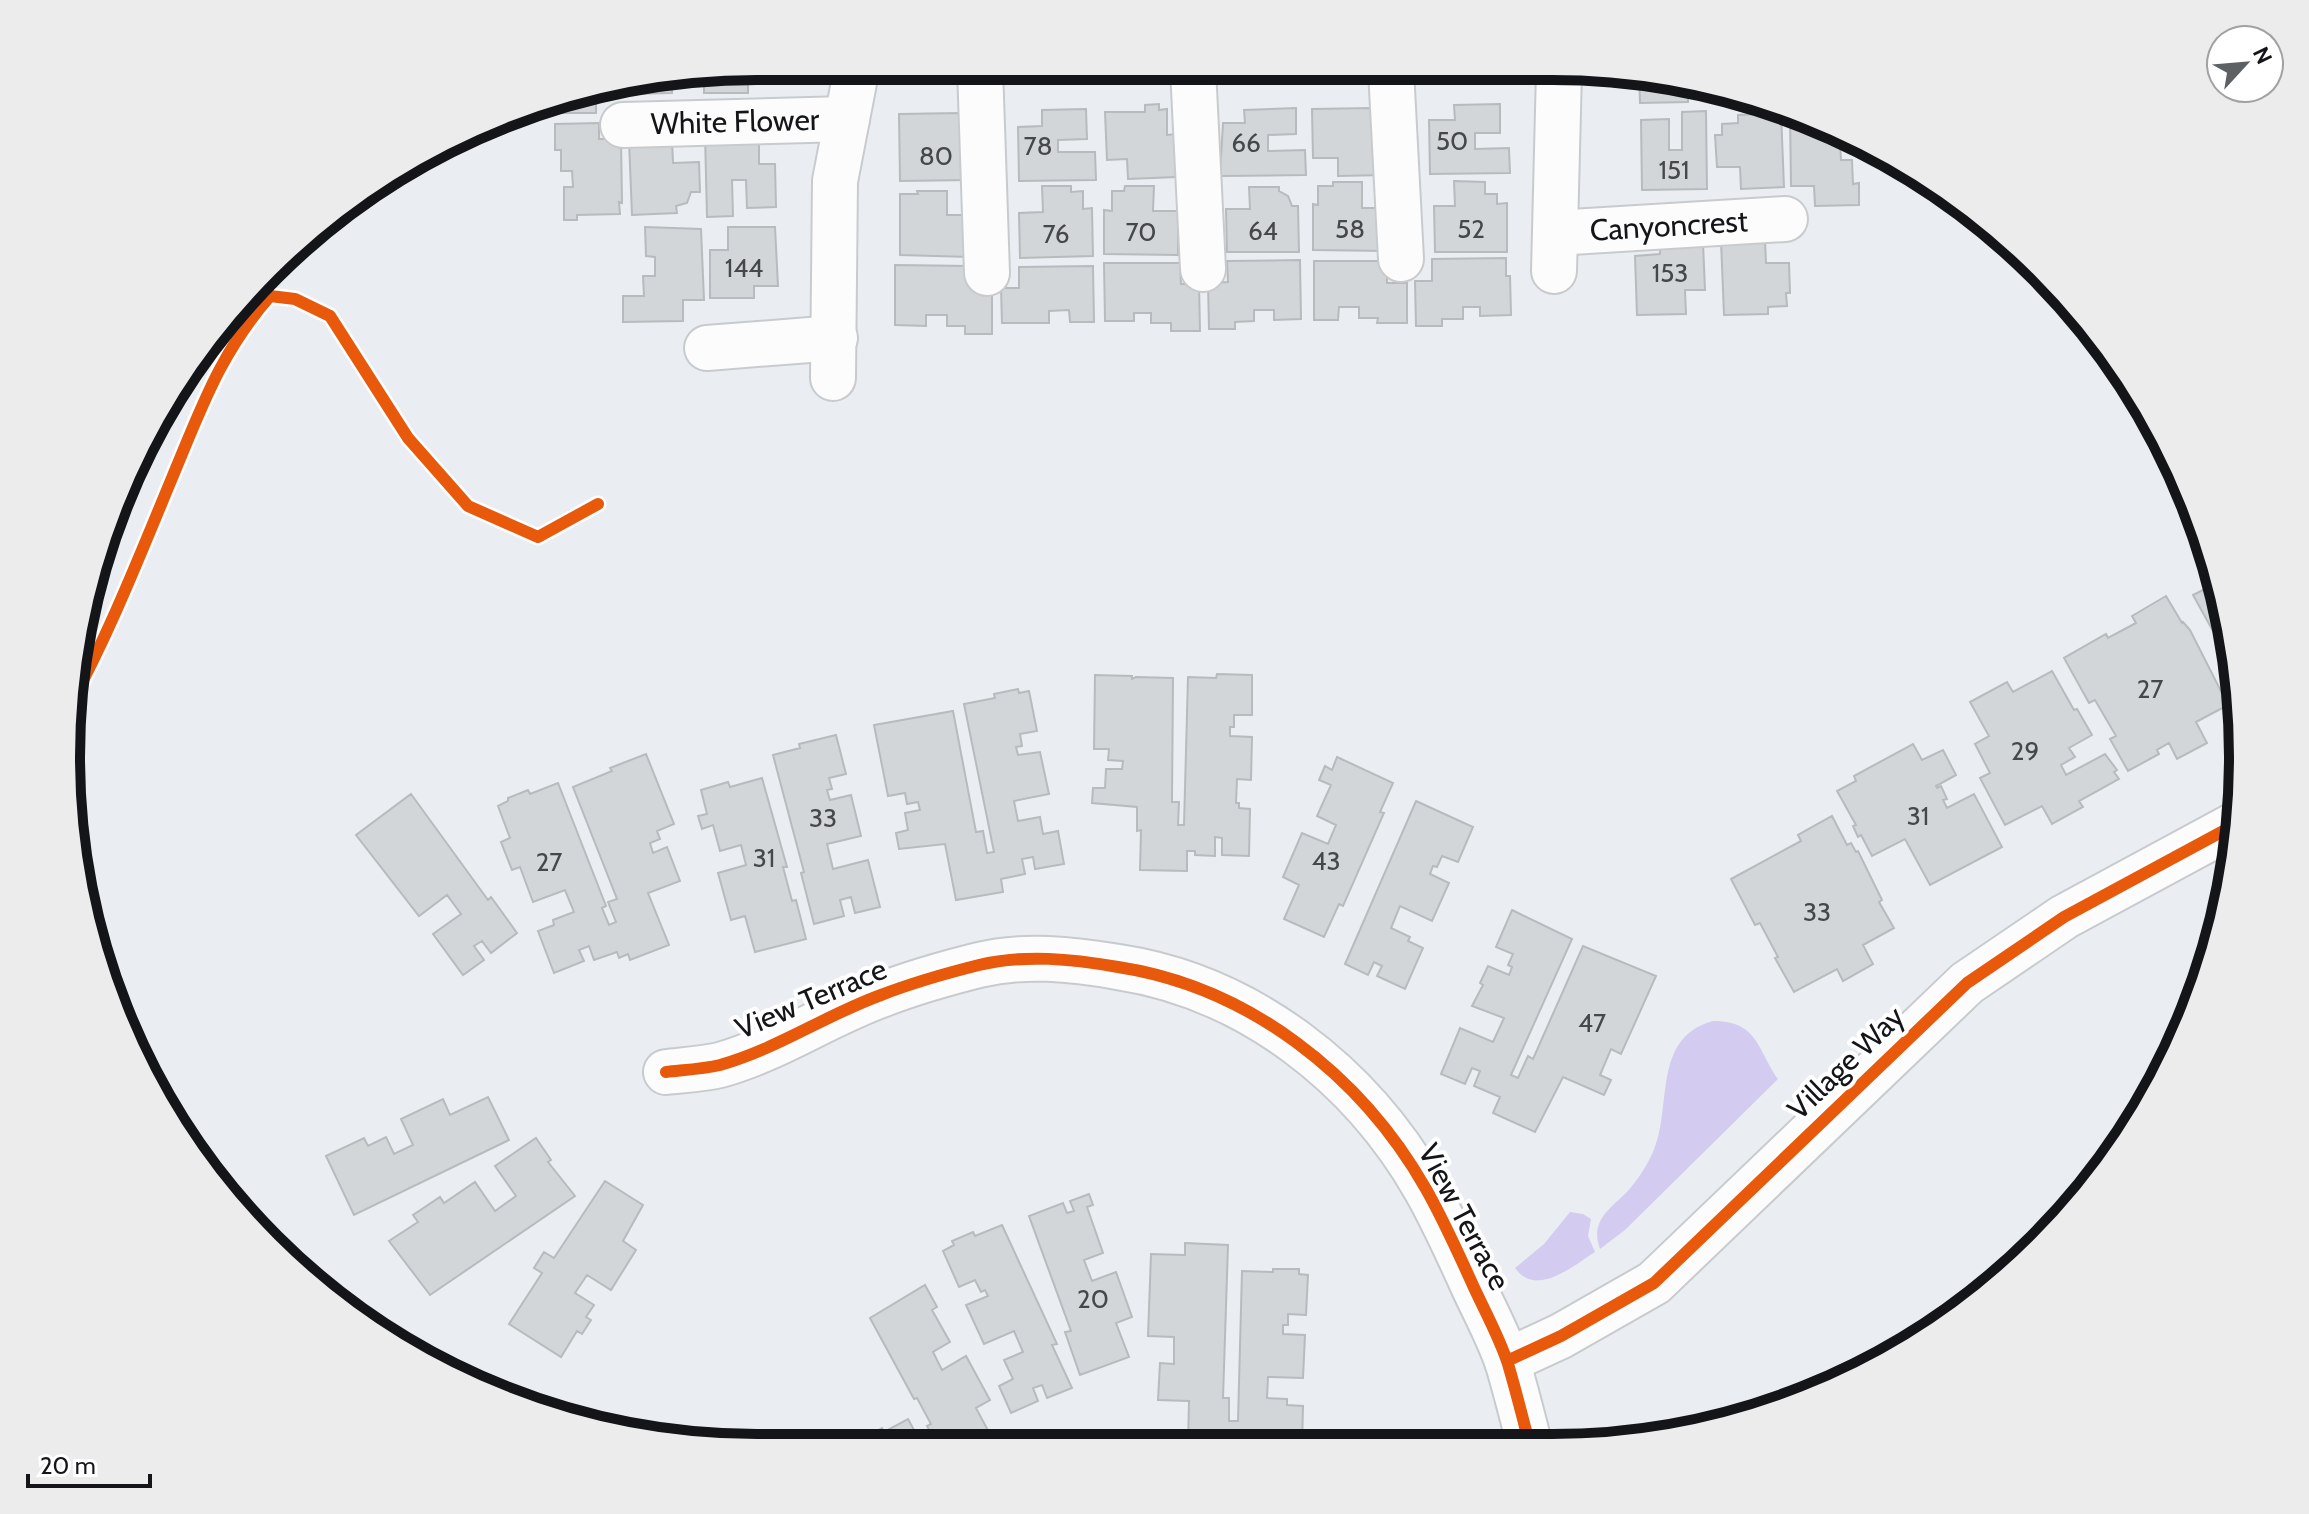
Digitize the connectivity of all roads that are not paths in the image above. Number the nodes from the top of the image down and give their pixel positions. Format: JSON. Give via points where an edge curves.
{"nodes":[{"id":1,"x":854,"y":80,"type":"edge"},
{"id":2,"x":980,"y":80,"type":"edge"},
{"id":3,"x":1194,"y":80,"type":"edge"},
{"id":4,"x":1392,"y":80,"type":"edge"},
{"id":5,"x":1559,"y":80,"type":"edge"},
{"id":6,"x":847,"y":119,"type":"junction"},
{"id":7,"x":623,"y":125,"type":"dead end"},
{"id":8,"x":1785,"y":219,"type":"dead end"},
{"id":9,"x":1401,"y":259,"type":"dead end"},
{"id":10,"x":1203,"y":269,"type":"dead end"},
{"id":11,"x":987,"y":273,"type":"dead end"},
{"id":12,"x":707,"y":348,"type":"dead end"},
{"id":13,"x":2225,"y":830,"type":"edge"},
{"id":14,"x":666,"y":1072,"type":"dead end"},
{"id":15,"x":1507,"y":1361,"type":"junction"},
{"id":16,"x":1527,"y":1434,"type":"edge"}],
"edges":[{"from":1,"to":6,"type":"street","name":"White Flower"},
{"from":2,"to":11,"type":"street"},
{"from":3,"to":10,"type":"street"},
{"from":4,"to":9,"type":"street"},
{"from":5,"to":8,"type":"street","name":"Canyoncrest","via":[[1554,252]]},
{"from":6,"to":7,"type":"street","name":"White Flower"},
{"from":6,"to":12,"type":"street","name":"White Flower","via":[[835,181],[834,358]]},
{"from":13,"to":15,"type":"street","name":"Village Way","via":[[2064,917],[1967,983],[1654,1283]]},
{"from":14,"to":15,"type":"street","name":"View Terrace","via":[[718,1065],[772,1047],[880,995],[981,965],[1038,957],[1153,972],[1261,1019],[1311,1052],[1354,1091],[1425,1187]]},
{"from":15,"to":16,"type":"street","name":"View Terrace"}]}
